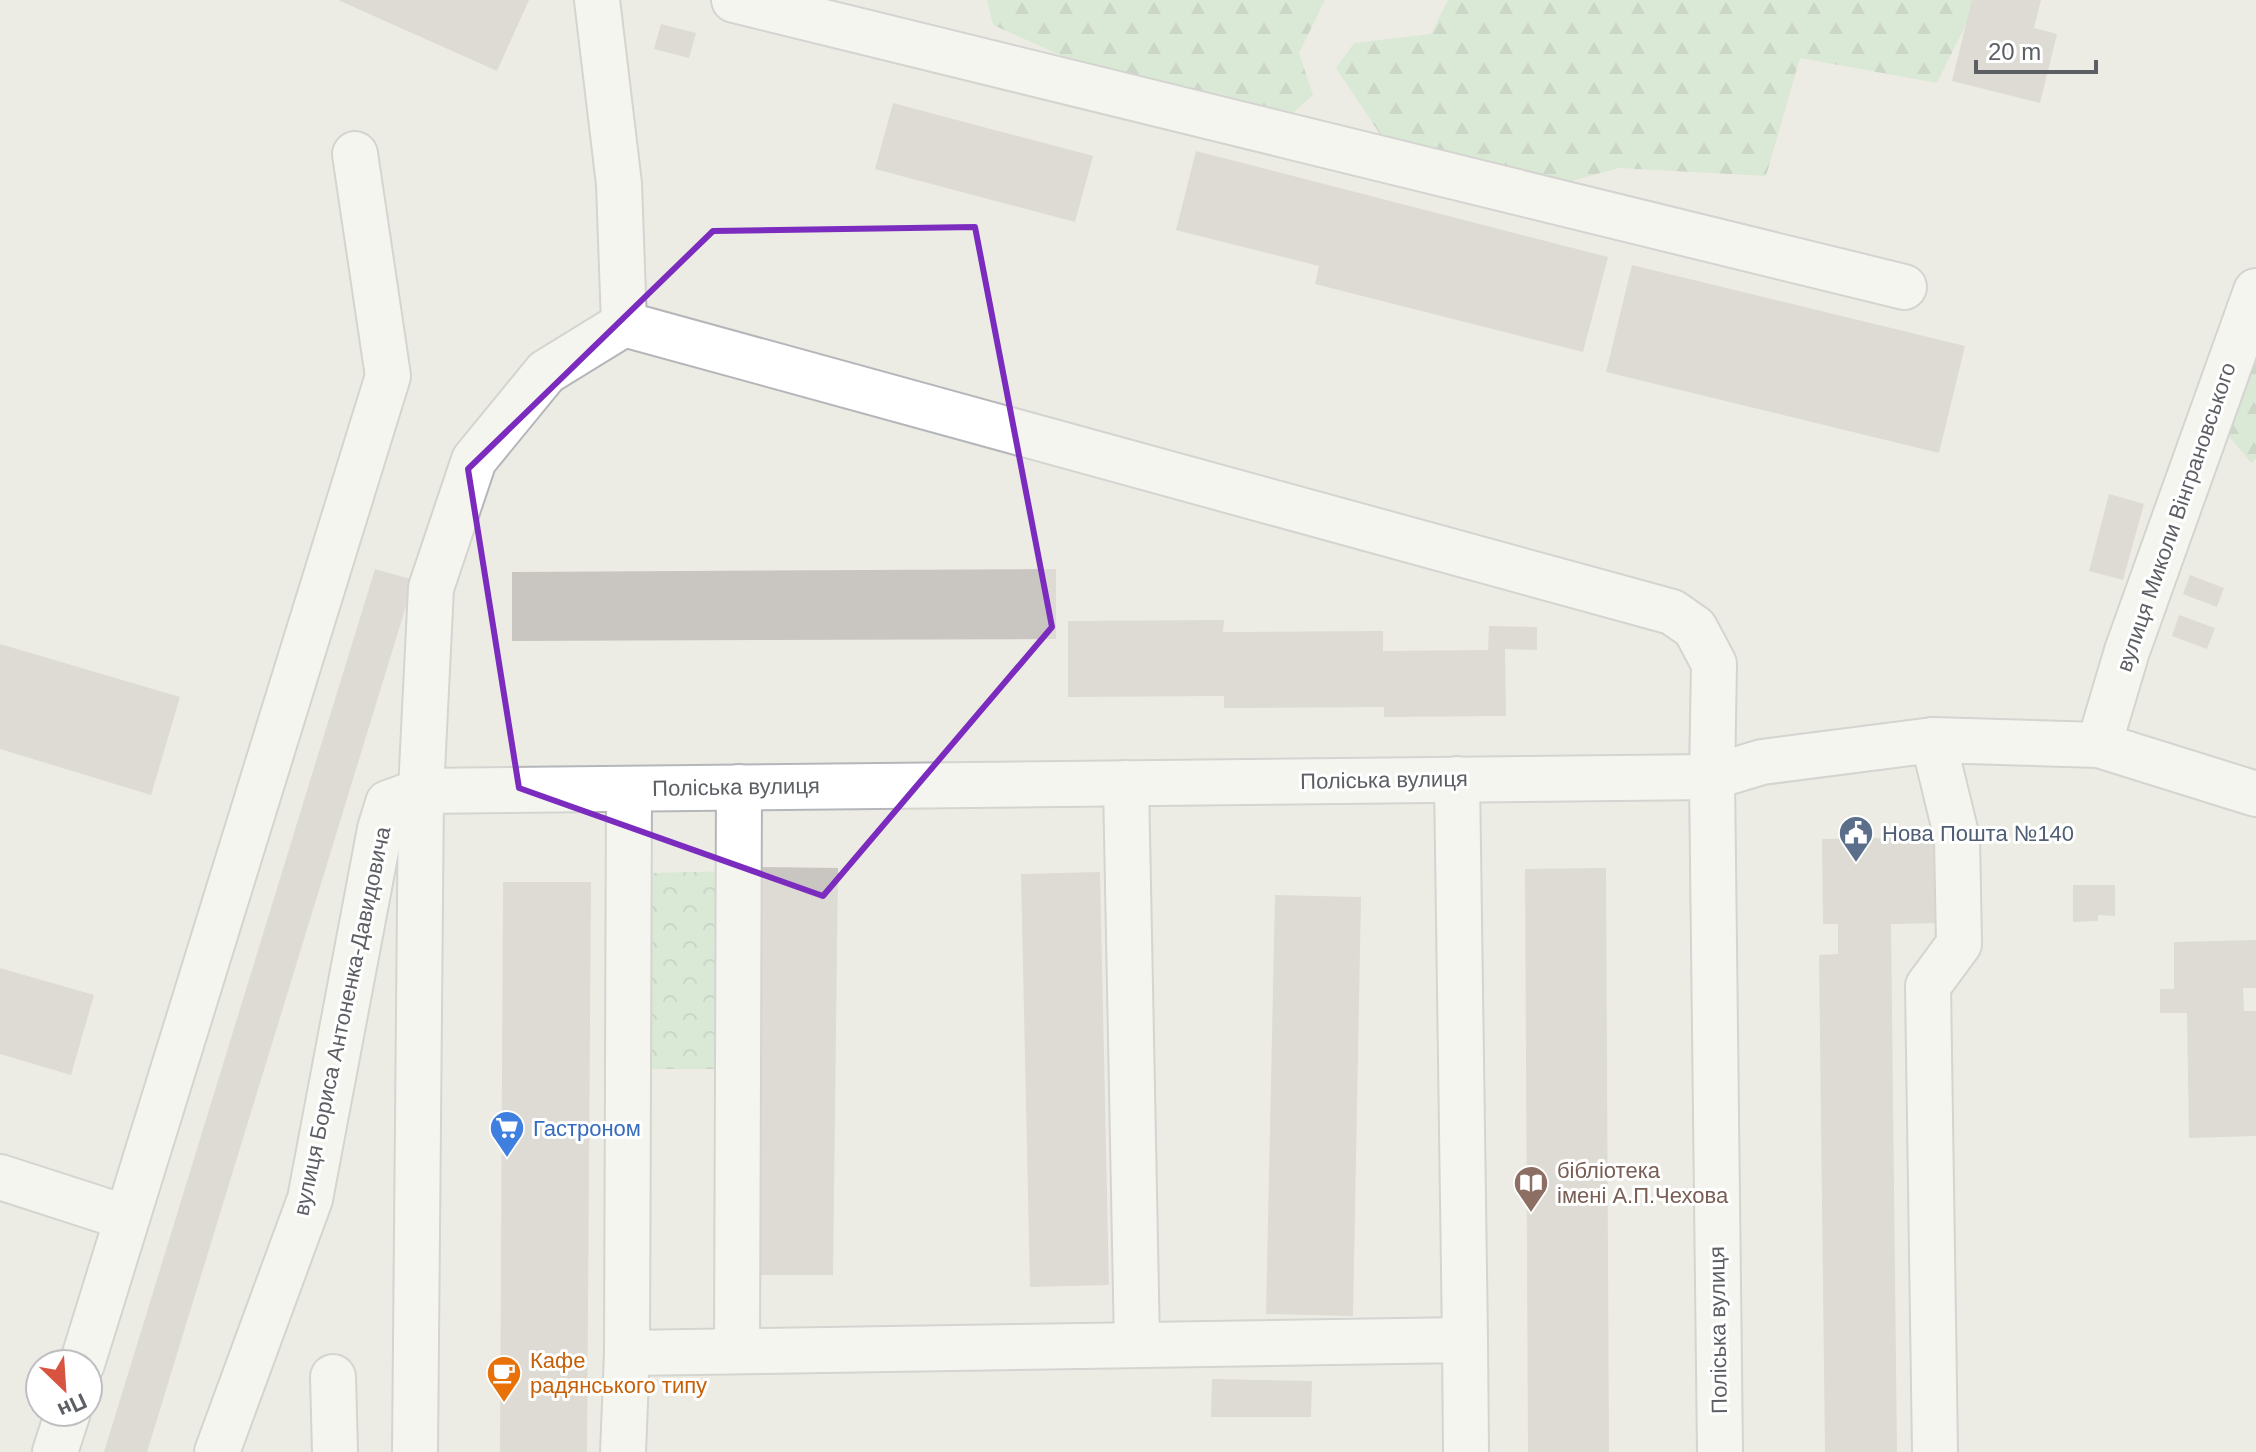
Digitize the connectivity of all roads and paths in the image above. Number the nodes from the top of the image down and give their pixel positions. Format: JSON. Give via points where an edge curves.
{"nodes":[{"id":1,"x":597,"y":0,"type":"edge"},
{"id":2,"x":734,"y":0,"type":"edge"},
{"id":3,"x":355,"y":154,"type":"dead end"},
{"id":4,"x":1904,"y":287,"type":"dead end"},
{"id":5,"x":2256,"y":291,"type":"edge"},
{"id":6,"x":624,"y":324,"type":"junction"},
{"id":7,"x":1933,"y":740,"type":"junction"},
{"id":8,"x":2099,"y":745,"type":"junction"},
{"id":9,"x":1712,"y":777,"type":"junction"},
{"id":10,"x":1457,"y":779,"type":"junction"},
{"id":11,"x":1126,"y":783,"type":"junction"},
{"id":12,"x":739,"y":787,"type":"junction"},
{"id":13,"x":629,"y":789,"type":"junction"},
{"id":14,"x":421,"y":791,"type":"junction"},
{"id":15,"x":2256,"y":794,"type":"edge"},
{"id":16,"x":0,"y":1177,"type":"edge"},
{"id":17,"x":127,"y":1218,"type":"junction"},
{"id":18,"x":1465,"y":1340,"type":"junction"},
{"id":19,"x":1137,"y":1345,"type":"junction"},
{"id":20,"x":87,"y":1348,"type":"edge"},
{"id":21,"x":737,"y":1351,"type":"junction"},
{"id":22,"x":627,"y":1353,"type":"junction"},
{"id":23,"x":333,"y":1377,"type":"dead end"},
{"id":24,"x":63,"y":1428,"type":"edge"},
{"id":25,"x":55,"y":1452,"type":"edge"},
{"id":26,"x":217,"y":1452,"type":"edge"},
{"id":27,"x":335,"y":1452,"type":"edge"},
{"id":28,"x":415,"y":1452,"type":"edge"},
{"id":29,"x":623,"y":1452,"type":"edge"},
{"id":30,"x":1466,"y":1452,"type":"edge"},
{"id":31,"x":1720,"y":1452,"type":"edge"},
{"id":32,"x":1935,"y":1452,"type":"edge"}],
"edges":[{"from":1,"to":6,"type":"street","via":[[619,184]]},
{"from":2,"to":4,"type":"street"},
{"from":3,"to":17,"type":"street","via":[[388,376]]},
{"from":5,"to":8,"type":"street","name":"вулиця Миколи Вінграновського","via":[[2127,651]]},
{"from":6,"to":9,"type":"street","via":[[1672,612],[1695,628],[1714,664]]},
{"from":6,"to":14,"type":"street","via":[[546,372],[474,460],[431,588]]},
{"from":7,"to":8,"type":"street","name":"Поліська вулиця"},
{"from":7,"to":9,"type":"street","name":"Поліська вулиця","via":[[1762,762]]},
{"from":7,"to":32,"type":"street","via":[[1957,838],[1959,944],[1928,986]]},
{"from":8,"to":15,"type":"street","name":"Поліська вулиця"},
{"from":9,"to":10,"type":"street","name":"Поліська вулиця"},
{"from":9,"to":31,"type":"street","name":"Поліська вулиця"},
{"from":10,"to":11,"type":"street","name":"Поліська вулиця"},
{"from":10,"to":18,"type":"street"},
{"from":11,"to":12,"type":"street","name":"Поліська вулиця"},
{"from":11,"to":19,"type":"street"},
{"from":12,"to":13,"type":"street","name":"Поліська вулиця"},
{"from":12,"to":21,"type":"street"},
{"from":13,"to":14,"type":"street","name":"Поліська вулиця"},
{"from":13,"to":22,"type":"street"},
{"from":14,"to":26,"type":"street","name":"вулиця Бориса Антоненка-Давидовича","via":[[388,803],[310,1199]]},
{"from":14,"to":28,"type":"street"},
{"from":16,"to":17,"type":"street"},
{"from":17,"to":20,"type":"street"},
{"from":18,"to":19,"type":"street"},
{"from":18,"to":30,"type":"street"},
{"from":19,"to":21,"type":"street"},
{"from":21,"to":22,"type":"street"},
{"from":22,"to":29,"type":"street"},
{"from":23,"to":27,"type":"street"},
{"from":24,"to":25,"type":"street"}]}
